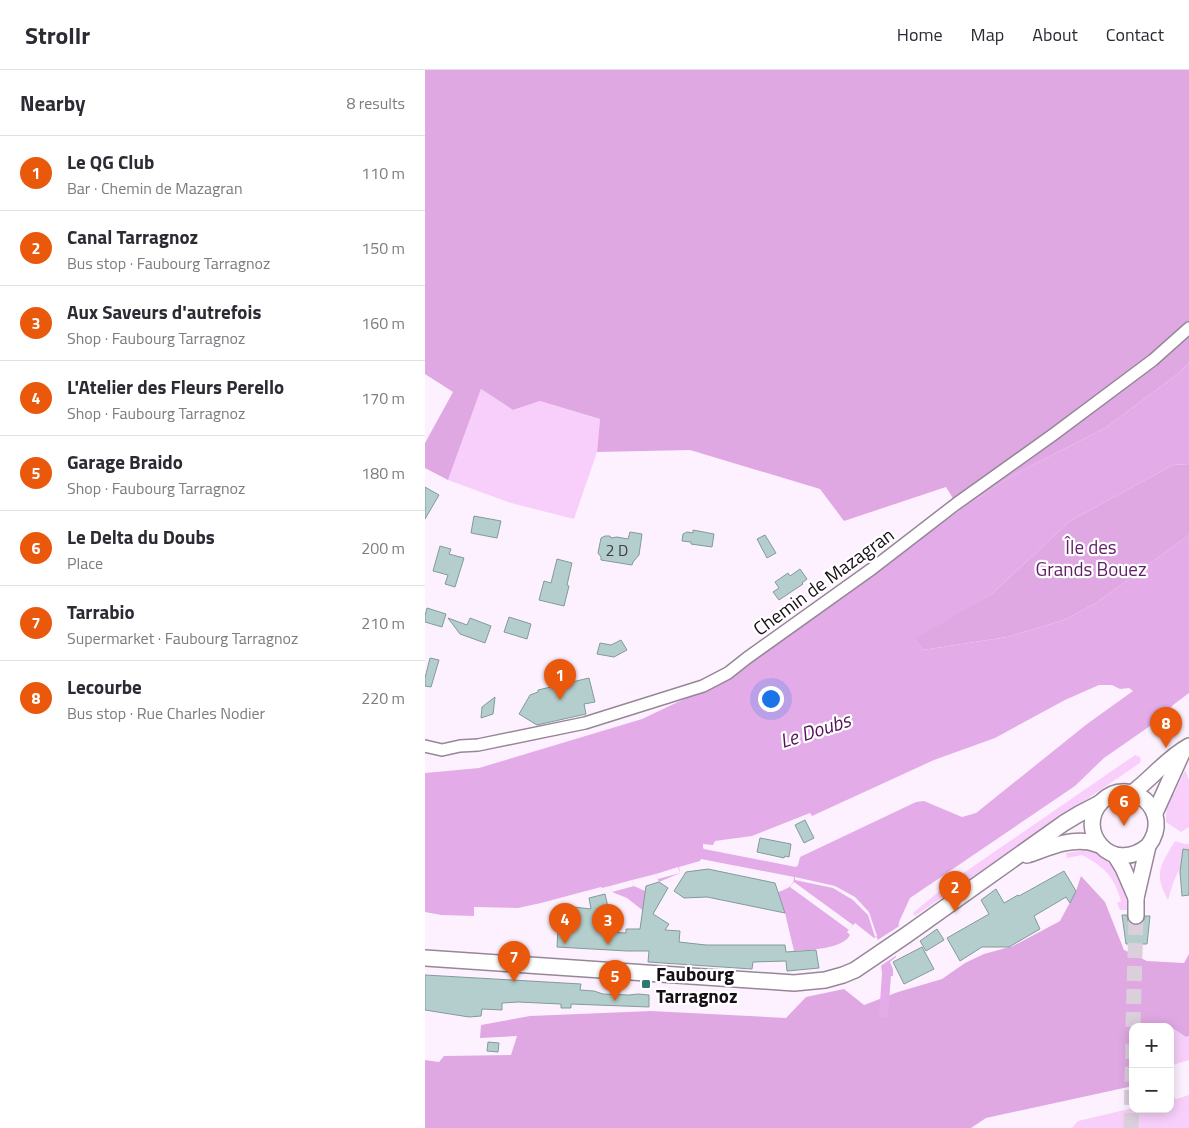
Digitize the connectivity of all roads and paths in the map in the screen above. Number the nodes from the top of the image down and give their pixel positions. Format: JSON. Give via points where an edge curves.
{"nodes":[{"id":1,"x":1189,"y":328,"type":"edge"},
{"id":2,"x":425,"y":746,"type":"edge"},
{"id":3,"x":1187,"y":747,"type":"edge"},
{"id":4,"x":1132,"y":793,"type":"junction"},
{"id":5,"x":1100,"y":803,"type":"junction"},
{"id":6,"x":1155,"y":813,"type":"junction"},
{"id":7,"x":1100,"y":845,"type":"junction"},
{"id":8,"x":1148,"y":846,"type":"junction"},
{"id":9,"x":1115,"y":855,"type":"junction"},
{"id":10,"x":1013,"y":859,"type":"junction"},
{"id":11,"x":1136,"y":898,"type":"junction"},
{"id":12,"x":1136,"y":916,"type":"tunnel mouth"},
{"id":13,"x":425,"y":958,"type":"edge"}],
"edges":[{"from":1,"to":2,"type":"street","name":"Chemin de Mazagran","via":[[1153,360],[728,673],[703,686],[585,723],[478,745],[442,750]]},
{"from":3,"to":4,"type":"main road"},
{"from":3,"to":6,"type":"main road"},
{"from":4,"to":5,"type":"main road","via":[[1115,794]]},
{"from":4,"to":6,"type":"main road","via":[[1146,800]]},
{"from":5,"to":7,"type":"main road","via":[[1093,820],[1095,838]]},
{"from":5,"to":10,"type":"main road","via":[[1064,823]]},
{"from":6,"to":8,"type":"main road","via":[[1156,833]]},
{"from":7,"to":9,"type":"main road"},
{"from":7,"to":10,"type":"main road","via":[[1076,842]]},
{"from":8,"to":9,"type":"main road","via":[[1133,856]]},
{"from":8,"to":11,"type":"main road"},
{"from":9,"to":11,"type":"main road"},
{"from":10,"to":13,"type":"main road","via":[[855,970],[825,980],[793,983]]},
{"from":11,"to":12,"type":"main road"}]}
